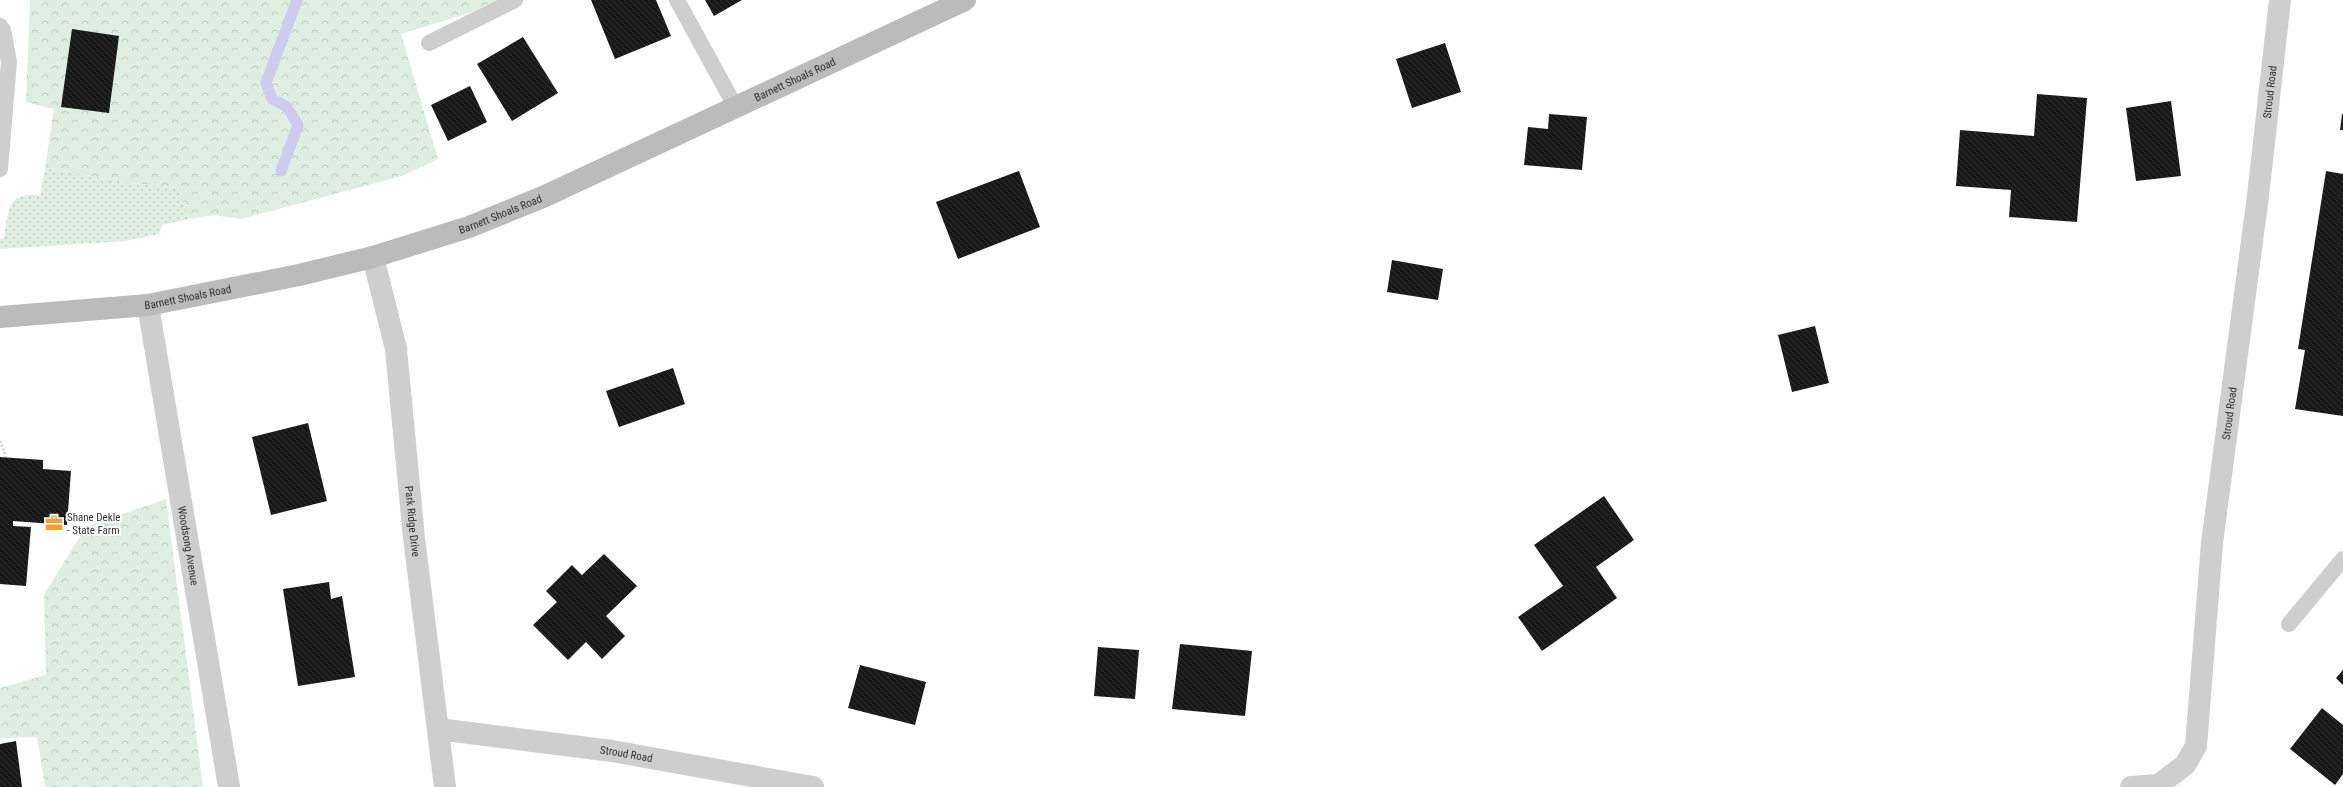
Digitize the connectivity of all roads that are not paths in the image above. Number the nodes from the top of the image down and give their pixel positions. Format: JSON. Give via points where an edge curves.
{"nodes":[{"id":1,"x":515,"y":0,"type":"edge"},
{"id":2,"x":677,"y":0,"type":"edge"},
{"id":3,"x":965,"y":0,"type":"edge"},
{"id":4,"x":2280,"y":0,"type":"edge"},
{"id":5,"x":0,"y":26,"type":"edge"},
{"id":6,"x":430,"y":43,"type":"dead end"},
{"id":7,"x":735,"y":106,"type":"junction"},
{"id":8,"x":0,"y":169,"type":"edge"},
{"id":9,"x":373,"y":257,"type":"junction"},
{"id":10,"x":148,"y":305,"type":"junction"},
{"id":11,"x":0,"y":317,"type":"edge"},
{"id":12,"x":2343,"y":559,"type":"edge"},
{"id":13,"x":2289,"y":624,"type":"dead end"},
{"id":14,"x":438,"y":729,"type":"junction"},
{"id":15,"x":229,"y":787,"type":"edge"},
{"id":16,"x":445,"y":787,"type":"edge"},
{"id":17,"x":813,"y":787,"type":"edge"},
{"id":18,"x":2131,"y":787,"type":"edge"}],
"edges":[{"from":1,"to":6,"type":"lane"},
{"from":2,"to":7,"type":"lane"},
{"from":3,"to":7,"type":"main road","name":"Barnett Shoals Road"},
{"from":4,"to":18,"type":"street","name":"Stroud Road","via":[[2258,196],[2212,543],[2196,746],[2185,765],[2158,785]]},
{"from":5,"to":8,"type":"lane","via":[[9,62]]},
{"from":7,"to":9,"type":"main road","name":"Barnett Shoals Road","via":[[543,197],[469,227]]},
{"from":9,"to":10,"type":"main road","name":"Barnett Shoals Road","via":[[299,275]]},
{"from":9,"to":14,"type":"street","name":"Park Ridge Drive","via":[[396,349],[414,538]]},
{"from":10,"to":11,"type":"main road","name":"Barnett Shoals Road"},
{"from":10,"to":15,"type":"street","name":"Woodsong Avenue"},
{"from":12,"to":13,"type":"lane"},
{"from":14,"to":16,"type":"street","name":"Park Ridge Drive"},
{"from":14,"to":17,"type":"street","name":"Stroud Road","via":[[612,751]]}]}
